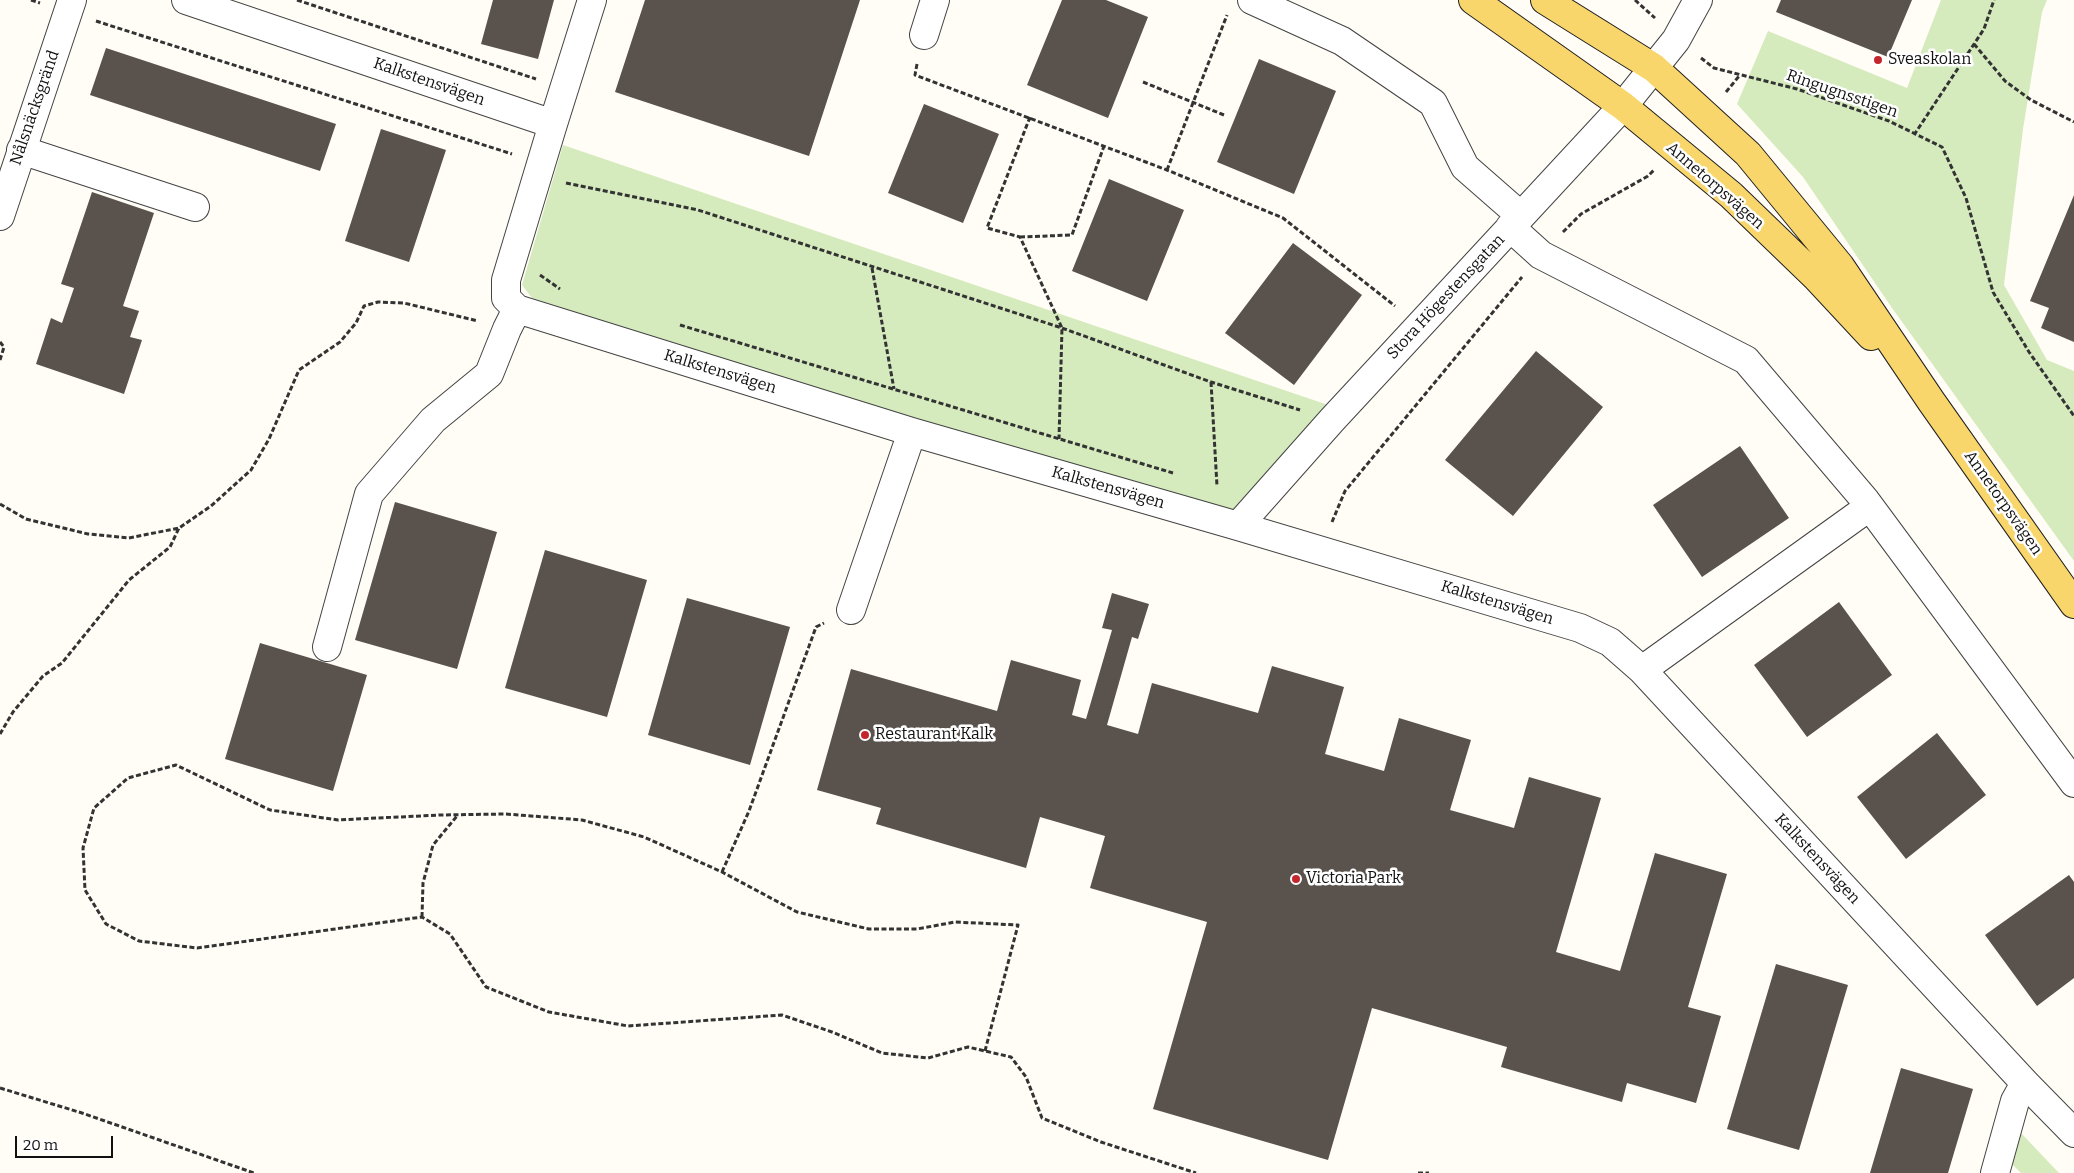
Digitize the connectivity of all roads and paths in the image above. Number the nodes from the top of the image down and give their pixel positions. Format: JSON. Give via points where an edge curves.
{"nodes":[{"id":1,"x":186,"y":0,"type":"edge"},
{"id":2,"x":296,"y":0,"type":"edge"},
{"id":3,"x":592,"y":0,"type":"edge"},
{"id":4,"x":935,"y":0,"type":"edge"},
{"id":5,"x":1473,"y":0,"type":"edge"},
{"id":6,"x":1545,"y":0,"type":"edge"},
{"id":7,"x":1635,"y":0,"type":"edge"},
{"id":8,"x":1698,"y":0,"type":"edge"},
{"id":9,"x":1994,"y":0,"type":"edge"},
{"id":10,"x":213,"y":4,"type":"edge"},
{"id":11,"x":1240,"y":5,"type":"edge"},
{"id":12,"x":70,"y":6,"type":"edge"},
{"id":13,"x":924,"y":35,"type":"joint"},
{"id":14,"x":1676,"y":40,"type":"junction"},
{"id":15,"x":1974,"y":44,"type":"junction"},
{"id":16,"x":1654,"y":68,"type":"junction"},
{"id":17,"x":1740,"y":75,"type":"junction"},
{"id":18,"x":1143,"y":82,"type":"dead end"},
{"id":19,"x":564,"y":88,"type":"junction"},
{"id":20,"x":1192,"y":102,"type":"junction"},
{"id":21,"x":1623,"y":106,"type":"junction"},
{"id":22,"x":1224,"y":115,"type":"dead end"},
{"id":23,"x":1707,"y":115,"type":"junction"},
{"id":24,"x":1030,"y":117,"type":"junction"},
{"id":25,"x":2074,"y":122,"type":"edge"},
{"id":26,"x":552,"y":124,"type":"junction"},
{"id":27,"x":1914,"y":135,"type":"junction"},
{"id":28,"x":1104,"y":146,"type":"junction"},
{"id":29,"x":21,"y":150,"type":"junction"},
{"id":30,"x":1673,"y":150,"type":"junction"},
{"id":31,"x":539,"y":170,"type":"junction"},
{"id":32,"x":1167,"y":170,"type":"junction"},
{"id":33,"x":195,"y":207,"type":"dead end"},
{"id":34,"x":0,"y":216,"type":"edge"},
{"id":35,"x":1516,"y":222,"type":"junction"},
{"id":36,"x":1020,"y":237,"type":"junction"},
{"id":37,"x":1541,"y":255,"type":"junction"},
{"id":38,"x":513,"y":256,"type":"junction"},
{"id":39,"x":872,"y":268,"type":"junction"},
{"id":40,"x":561,"y":289,"type":"dead end"},
{"id":41,"x":512,"y":319,"type":"junction"},
{"id":42,"x":675,"y":324,"type":"dead end"},
{"id":43,"x":1419,"y":325,"type":"junction"},
{"id":44,"x":1062,"y":328,"type":"junction"},
{"id":45,"x":0,"y":342,"type":"edge"},
{"id":46,"x":0,"y":360,"type":"edge"},
{"id":47,"x":1210,"y":382,"type":"junction"},
{"id":48,"x":894,"y":389,"type":"junction"},
{"id":49,"x":1931,"y":401,"type":"junction"},
{"id":50,"x":2074,"y":416,"type":"edge"},
{"id":51,"x":1332,"y":420,"type":"junction"},
{"id":52,"x":912,"y":432,"type":"junction"},
{"id":53,"x":1059,"y":439,"type":"junction"},
{"id":54,"x":1180,"y":475,"type":"dead end"},
{"id":55,"x":1208,"y":483,"type":"dead end"},
{"id":56,"x":1217,"y":486,"type":"junction"},
{"id":57,"x":1262,"y":500,"type":"junction"},
{"id":58,"x":0,"y":504,"type":"edge"},
{"id":59,"x":1869,"y":507,"type":"junction"},
{"id":60,"x":1238,"y":526,"type":"junction"},
{"id":61,"x":179,"y":528,"type":"junction"},
{"id":62,"x":1324,"y":552,"type":"junction"},
{"id":63,"x":2074,"y":604,"type":"edge"},
{"id":64,"x":851,"y":610,"type":"joint"},
{"id":65,"x":327,"y":647,"type":"dead end"},
{"id":66,"x":1642,"y":670,"type":"junction"},
{"id":67,"x":0,"y":734,"type":"edge"},
{"id":68,"x":2074,"y":783,"type":"edge"},
{"id":69,"x":458,"y":815,"type":"junction"},
{"id":70,"x":722,"y":872,"type":"junction"},
{"id":71,"x":422,"y":917,"type":"junction"},
{"id":72,"x":985,"y":1051,"type":"junction"},
{"id":73,"x":2025,"y":1083,"type":"junction"},
{"id":74,"x":0,"y":1088,"type":"edge"},
{"id":75,"x":2074,"y":1133,"type":"edge"},
{"id":76,"x":254,"y":1173,"type":"edge"},
{"id":77,"x":1196,"y":1173,"type":"edge"},
{"id":78,"x":1418,"y":1173,"type":"edge"},
{"id":79,"x":1429,"y":1173,"type":"edge"},
{"id":80,"x":1995,"y":1173,"type":"edge"}],
"edges":[{"from":1,"to":10,"type":"street","name":"Kalkstensvägen"},
{"from":2,"to":19,"type":"path"},
{"from":3,"to":19,"type":"street"},
{"from":4,"to":13,"type":"street"},
{"from":5,"to":21,"type":"main road","name":"Annetorpsvägen"},
{"from":6,"to":16,"type":"main road","name":"Annetorpsvägen"},
{"from":7,"to":14,"type":"path","name":"Ringugnsstigen"},
{"from":8,"to":14,"type":"street","name":"Stora Högestensgatan"},
{"from":9,"to":15,"type":"path","via":[[1984,29]]},
{"from":10,"to":26,"type":"street","name":"Kalkstensvägen"},
{"from":11,"to":20,"type":"path"},
{"from":11,"to":35,"type":"street","via":[[1342,41],[1433,103],[1465,167]]},
{"from":12,"to":29,"type":"street","name":"Nålsnäcksgränd"},
{"from":12,"to":31,"type":"path"},
{"from":13,"to":24,"type":"path","via":[[915,75]]},
{"from":14,"to":16,"type":"street","name":"Stora Högestensgatan"},
{"from":14,"to":17,"type":"path","name":"Ringugnsstigen","via":[[1714,68]]},
{"from":15,"to":25,"type":"path","via":[[2005,81],[2031,100]]},
{"from":15,"to":27,"type":"path"},
{"from":16,"to":21,"type":"street","name":"Stora Högestensgatan"},
{"from":16,"to":23,"type":"main road","name":"Annetorpsvägen"},
{"from":17,"to":23,"type":"path"},
{"from":17,"to":27,"type":"path","name":"Ringugnsstigen","via":[[1797,89],[1889,121]]},
{"from":18,"to":20,"type":"path"},
{"from":19,"to":26,"type":"street"},
{"from":20,"to":22,"type":"path"},
{"from":20,"to":32,"type":"path"},
{"from":21,"to":30,"type":"main road","name":"Annetorpsvägen"},
{"from":21,"to":35,"type":"street","name":"Stora Högestensgatan"},
{"from":23,"to":49,"type":"main road","name":"Annetorpsvägen","via":[[1748,154],[1840,266]]},
{"from":24,"to":28,"type":"path"},
{"from":24,"to":36,"type":"path","via":[[987,228]]},
{"from":26,"to":31,"type":"street"},
{"from":27,"to":50,"type":"path","name":"Ringugnsstigen","via":[[1942,147],[1966,198],[1993,292],[2029,352]]},
{"from":28,"to":32,"type":"path"},
{"from":28,"to":36,"type":"path","via":[[1072,235]]},
{"from":29,"to":33,"type":"street"},
{"from":29,"to":34,"type":"street","name":"Nålsnäcksgränd"},
{"from":30,"to":37,"type":"path","via":[[1648,176],[1580,214]]},
{"from":30,"to":49,"type":"main road","name":"Annetorpsvägen","via":[[1731,195],[1817,278]]},
{"from":31,"to":38,"type":"street"},
{"from":31,"to":39,"type":"path","via":[[698,210]]},
{"from":32,"to":43,"type":"path","via":[[1284,218]]},
{"from":35,"to":37,"type":"street"},
{"from":35,"to":43,"type":"street","name":"Stora Högestensgatan"},
{"from":36,"to":44,"type":"path"},
{"from":37,"to":59,"type":"street","via":[[1746,360]]},
{"from":37,"to":62,"type":"path","via":[[1345,491]]},
{"from":38,"to":40,"type":"path"},
{"from":38,"to":41,"type":"street","via":[[506,280],[506,298]]},
{"from":39,"to":44,"type":"path"},
{"from":39,"to":48,"type":"path"},
{"from":41,"to":52,"type":"street","name":"Kalkstensvägen"},
{"from":41,"to":61,"type":"path","via":[[404,302],[378,302],[364,306],[356,323],[340,342],[299,370],[269,439],[251,470],[211,506]]},
{"from":41,"to":65,"type":"street","via":[[489,374],[433,420],[368,494]]},
{"from":42,"to":48,"type":"path"},
{"from":43,"to":51,"type":"street","name":"Stora Högestensgatan"},
{"from":44,"to":47,"type":"path"},
{"from":44,"to":53,"type":"path"},
{"from":45,"to":46,"type":"path","via":[[4,347]]},
{"from":47,"to":51,"type":"path"},
{"from":47,"to":56,"type":"path"},
{"from":48,"to":53,"type":"path"},
{"from":49,"to":63,"type":"main road","name":"Annetorpsvägen"},
{"from":51,"to":57,"type":"street","name":"Stora Högestensgatan"},
{"from":52,"to":60,"type":"street","name":"Kalkstensvägen"},
{"from":52,"to":64,"type":"street"},
{"from":53,"to":54,"type":"path"},
{"from":55,"to":56,"type":"path"},
{"from":56,"to":57,"type":"path"},
{"from":57,"to":60,"type":"street","name":"Stora Högestensgatan"},
{"from":58,"to":61,"type":"path","via":[[26,519],[88,534],[128,538]]},
{"from":59,"to":66,"type":"street"},
{"from":59,"to":68,"type":"street"},
{"from":60,"to":62,"type":"street","name":"Kalkstensvägen"},
{"from":61,"to":67,"type":"path","via":[[170,547],[129,580],[62,663],[42,676]]},
{"from":62,"to":66,"type":"street","name":"Kalkstensvägen","via":[[1580,628],[1610,642]]},
{"from":64,"to":70,"type":"path","via":[[816,627],[750,811]]},
{"from":66,"to":73,"type":"street","name":"Kalkstensvägen"},
{"from":69,"to":70,"type":"path","via":[[506,814],[582,820],[644,837]]},
{"from":69,"to":71,"type":"path","via":[[433,845],[423,883]]},
{"from":69,"to":71,"type":"path","via":[[338,820],[270,810],[176,765],[128,778],[94,808],[84,848],[85,890],[106,924],[139,941],[197,948]]},
{"from":70,"to":72,"type":"path","via":[[797,912],[869,929],[917,930],[955,922],[1018,925]]},
{"from":71,"to":72,"type":"path","via":[[450,934],[486,987],[549,1012],[628,1026],[782,1015],[882,1052],[928,1058],[968,1047]]},
{"from":72,"to":77,"type":"path","via":[[1011,1057],[1026,1077],[1042,1118],[1100,1142]]},
{"from":73,"to":75,"type":"street","name":"Kalkstensvägen"},
{"from":73,"to":80,"type":"street","via":[[2015,1101]]},
{"from":74,"to":76,"type":"path"},
{"from":78,"to":79,"type":"path"}]}
